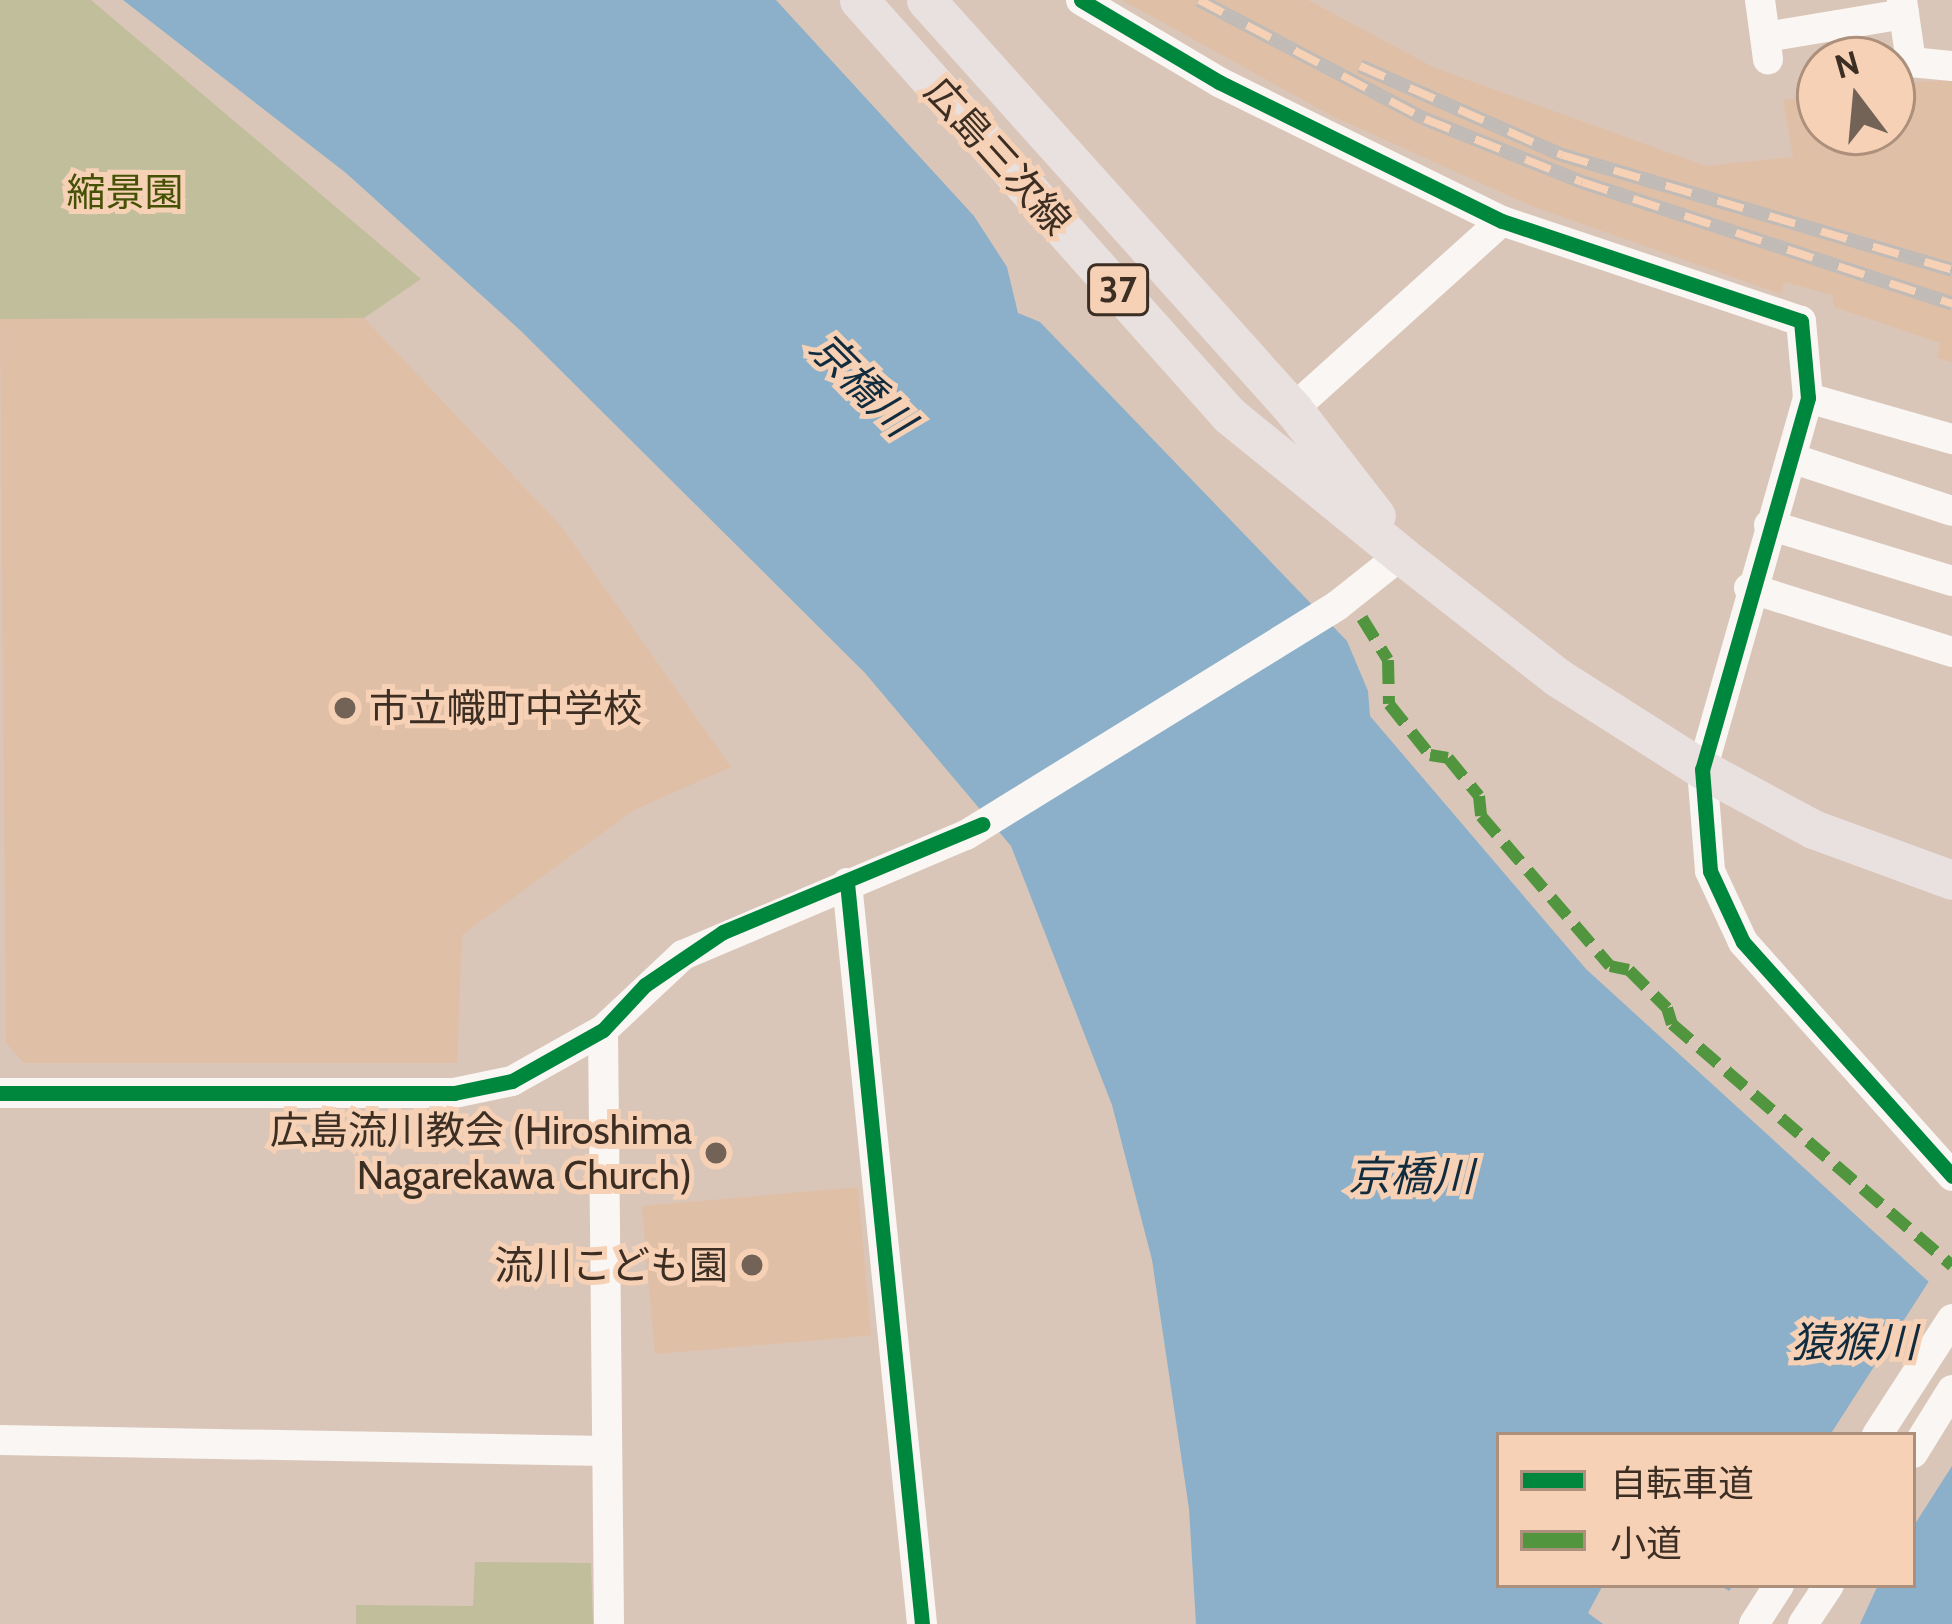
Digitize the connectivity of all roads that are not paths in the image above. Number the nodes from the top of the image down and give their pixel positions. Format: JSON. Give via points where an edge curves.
{"nodes":[{"id":1,"x":859,"y":0,"type":"edge"},
{"id":2,"x":926,"y":0,"type":"edge"},
{"id":3,"x":1081,"y":0,"type":"edge"},
{"id":4,"x":1760,"y":0,"type":"edge"},
{"id":5,"x":1903,"y":7,"type":"edge"},
{"id":6,"x":1952,"y":66,"type":"edge"},
{"id":7,"x":1502,"y":221,"type":"junction"},
{"id":8,"x":1808,"y":398,"type":"junction"},
{"id":9,"x":1293,"y":409,"type":"junction"},
{"id":10,"x":1952,"y":439,"type":"edge"},
{"id":11,"x":1791,"y":458,"type":"junction"},
{"id":12,"x":1952,"y":511,"type":"edge"},
{"id":13,"x":1769,"y":525,"type":"junction"},
{"id":14,"x":1401,"y":555,"type":"junction"},
{"id":15,"x":1952,"y":581,"type":"edge"},
{"id":16,"x":1749,"y":588,"type":"junction"},
{"id":17,"x":1952,"y":652,"type":"edge"},
{"id":18,"x":1702,"y":769,"type":"junction"},
{"id":19,"x":1952,"y":880,"type":"edge"},
{"id":20,"x":848,"y":883,"type":"junction"},
{"id":21,"x":603,"y":1030,"type":"junction"},
{"id":22,"x":0,"y":1093,"type":"edge"},
{"id":23,"x":1952,"y":1176,"type":"edge"},
{"id":24,"x":1952,"y":1319,"type":"edge"},
{"id":25,"x":1952,"y":1390,"type":"edge"},
{"id":26,"x":1879,"y":1432,"type":"edge"},
{"id":27,"x":0,"y":1440,"type":"edge"},
{"id":28,"x":1916,"y":1448,"type":"edge"},
{"id":29,"x":606,"y":1451,"type":"junction"},
{"id":30,"x":1777,"y":1588,"type":"edge"},
{"id":31,"x":1827,"y":1588,"type":"edge"},
{"id":32,"x":609,"y":1624,"type":"edge"},
{"id":33,"x":922,"y":1624,"type":"edge"},
{"id":34,"x":1754,"y":1624,"type":"edge"},
{"id":35,"x":1804,"y":1624,"type":"edge"}],
"edges":[{"from":1,"to":14,"type":"main road","name":"広島三次線","number":"37","via":[[1229,415]]},
{"from":2,"to":9,"type":"main road","name":"広島三次線","number":"37"},
{"from":3,"to":7,"type":"street","via":[[1219,82]]},
{"from":4,"to":5,"type":"street","via":[[1767,48]]},
{"from":5,"to":6,"type":"street","via":[[1911,62]]},
{"from":7,"to":8,"type":"street","via":[[1801,321]]},
{"from":7,"to":9,"type":"street"},
{"from":8,"to":10,"type":"street"},
{"from":8,"to":11,"type":"street"},
{"from":9,"to":14,"type":"main road","name":"広島三次線","number":"37"},
{"from":11,"to":12,"type":"street"},
{"from":11,"to":13,"type":"street"},
{"from":13,"to":15,"type":"street"},
{"from":13,"to":16,"type":"street"},
{"from":14,"to":18,"type":"main road","name":"広島三次線","number":"37","via":[[1557,677]]},
{"from":14,"to":20,"type":"street","via":[[1338,605],[982,824]]},
{"from":16,"to":17,"type":"street"},
{"from":16,"to":18,"type":"street"},
{"from":18,"to":19,"type":"main road","name":"広島三次線","number":"37","via":[[1814,829]]},
{"from":18,"to":23,"type":"street","via":[[1710,871],[1743,942]]},
{"from":20,"to":21,"type":"street","via":[[682,955]]},
{"from":20,"to":33,"type":"street"},
{"from":21,"to":22,"type":"street","via":[[512,1081],[454,1093]]},
{"from":21,"to":29,"type":"street"},
{"from":24,"to":26,"type":"street"},
{"from":25,"to":28,"type":"street"},
{"from":27,"to":29,"type":"street"},
{"from":29,"to":32,"type":"street"},
{"from":30,"to":34,"type":"street"},
{"from":31,"to":35,"type":"street"}]}
